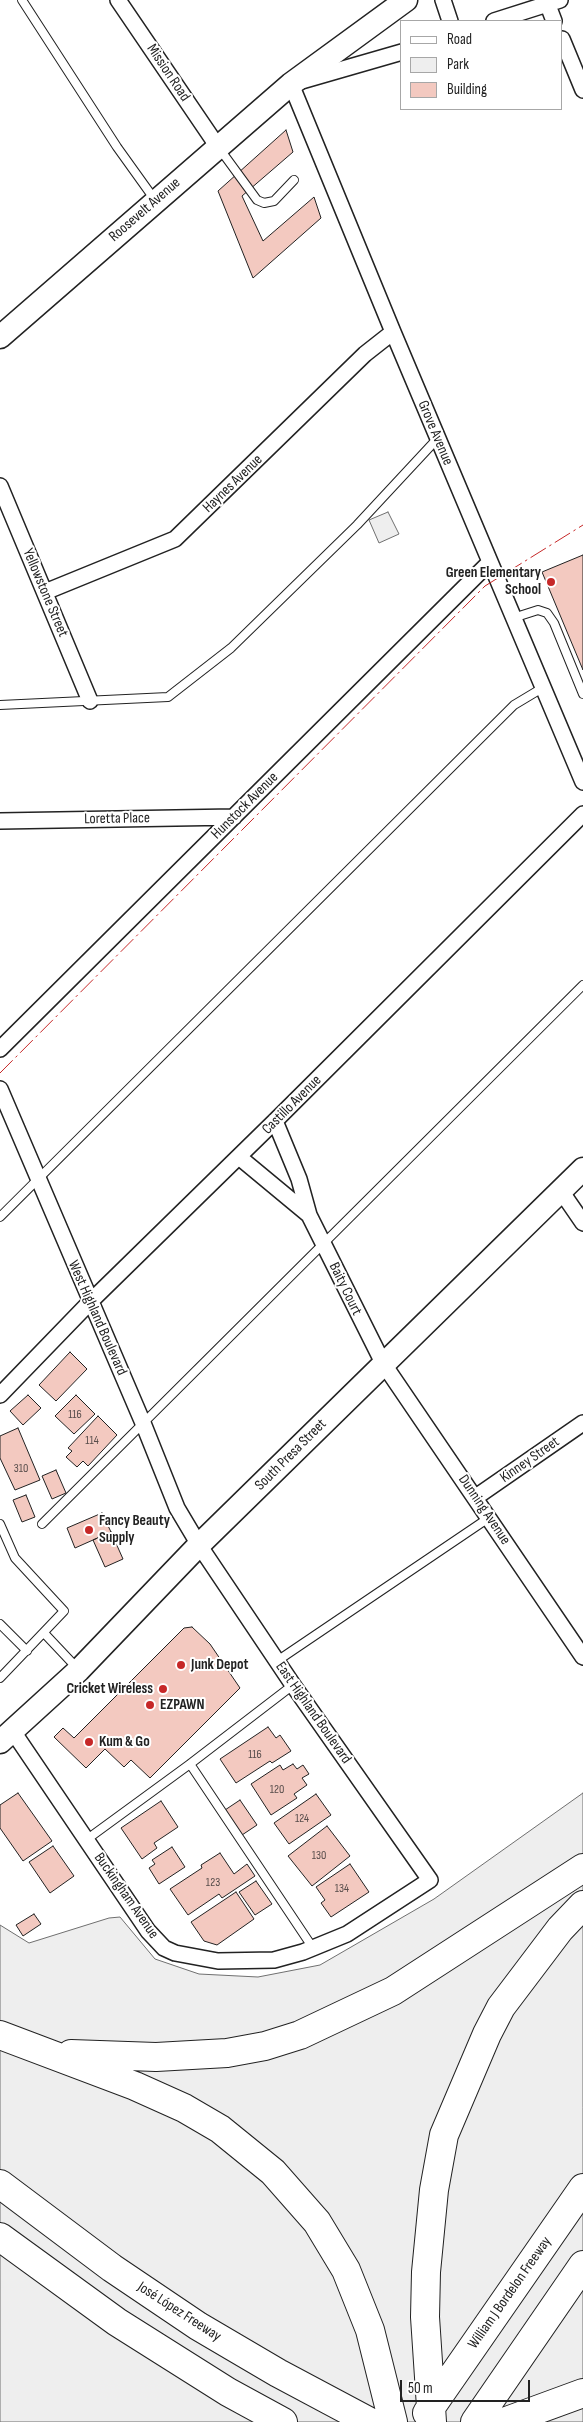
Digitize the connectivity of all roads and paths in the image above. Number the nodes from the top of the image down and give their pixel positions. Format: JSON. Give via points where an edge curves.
{"nodes":[{"id":1,"x":22,"y":0,"type":"edge"},
{"id":2,"x":118,"y":0,"type":"edge"},
{"id":3,"x":406,"y":0,"type":"edge"},
{"id":4,"x":443,"y":0,"type":"edge"},
{"id":5,"x":551,"y":1,"type":"edge"},
{"id":6,"x":450,"y":20,"type":"edge"},
{"id":7,"x":497,"y":20,"type":"edge"},
{"id":8,"x":554,"y":20,"type":"edge"},
{"id":9,"x":563,"y":41,"type":"edge"},
{"id":10,"x":400,"y":53,"type":"edge"},
{"id":11,"x":291,"y":84,"type":"junction"},
{"id":12,"x":583,"y":90,"type":"edge"},
{"id":13,"x":218,"y":147,"type":"junction"},
{"id":14,"x":294,"y":180,"type":"dead end"},
{"id":15,"x":156,"y":201,"type":"junction"},
{"id":16,"x":393,"y":332,"type":"junction"},
{"id":17,"x":0,"y":337,"type":"edge"},
{"id":18,"x":438,"y":439,"type":"junction"},
{"id":19,"x":0,"y":486,"type":"edge"},
{"id":20,"x":490,"y":562,"type":"junction"},
{"id":21,"x":45,"y":592,"type":"junction"},
{"id":22,"x":513,"y":618,"type":"junction"},
{"id":23,"x":544,"y":687,"type":"junction"},
{"id":24,"x":583,"y":694,"type":"edge"},
{"id":25,"x":90,"y":701,"type":"junction"},
{"id":26,"x":0,"y":705,"type":"edge"},
{"id":27,"x":579,"y":759,"type":"edge"},
{"id":28,"x":583,"y":782,"type":"edge"},
{"id":29,"x":583,"y":814,"type":"edge"},
{"id":30,"x":234,"y":817,"type":"junction"},
{"id":31,"x":0,"y":821,"type":"edge"},
{"id":32,"x":583,"y":985,"type":"edge"},
{"id":33,"x":0,"y":1049,"type":"edge"},
{"id":34,"x":0,"y":1089,"type":"edge"},
{"id":35,"x":275,"y":1121,"type":"junction"},
{"id":36,"x":239,"y":1157,"type":"junction"},
{"id":37,"x":583,"y":1169,"type":"edge"},
{"id":38,"x":38,"y":1180,"type":"junction"},
{"id":39,"x":561,"y":1191,"type":"junction"},
{"id":40,"x":308,"y":1215,"type":"junction"},
{"id":41,"x":0,"y":1217,"type":"edge"},
{"id":42,"x":583,"y":1223,"type":"edge"},
{"id":43,"x":324,"y":1244,"type":"junction"},
{"id":44,"x":90,"y":1302,"type":"junction"},
{"id":45,"x":383,"y":1363,"type":"junction"},
{"id":46,"x":0,"y":1394,"type":"edge"},
{"id":47,"x":143,"y":1423,"type":"junction"},
{"id":48,"x":583,"y":1423,"type":"edge"},
{"id":49,"x":476,"y":1498,"type":"junction"},
{"id":50,"x":490,"y":1518,"type":"junction"},
{"id":51,"x":0,"y":1524,"type":"edge"},
{"id":52,"x":42,"y":1524,"type":"dead end"},
{"id":53,"x":199,"y":1545,"type":"junction"},
{"id":54,"x":0,"y":1624,"type":"edge"},
{"id":55,"x":44,"y":1633,"type":"junction"},
{"id":56,"x":27,"y":1651,"type":"junction"},
{"id":57,"x":583,"y":1657,"type":"edge"},
{"id":58,"x":278,"y":1662,"type":"junction"},
{"id":59,"x":79,"y":1670,"type":"junction"},
{"id":60,"x":0,"y":1678,"type":"edge"},
{"id":61,"x":293,"y":1685,"type":"junction"},
{"id":62,"x":6,"y":1736,"type":"edge"},
{"id":63,"x":190,"y":1764,"type":"junction"},
{"id":64,"x":86,"y":1840,"type":"junction"},
{"id":65,"x":583,"y":1868,"type":"edge"},
{"id":66,"x":430,"y":1880,"type":"joint"},
{"id":67,"x":583,"y":1905,"type":"edge"},
{"id":68,"x":313,"y":1948,"type":"junction"},
{"id":69,"x":0,"y":2035,"type":"edge"},
{"id":70,"x":47,"y":2053,"type":"junction"},
{"id":71,"x":0,"y":2184,"type":"edge"},
{"id":72,"x":583,"y":2188,"type":"edge"},
{"id":73,"x":0,"y":2237,"type":"edge"},
{"id":74,"x":583,"y":2265,"type":"edge"},
{"id":75,"x":583,"y":2393,"type":"edge"},
{"id":76,"x":283,"y":2422,"type":"edge"},
{"id":77,"x":370,"y":2422,"type":"edge"},
{"id":78,"x":394,"y":2422,"type":"edge"},
{"id":79,"x":421,"y":2422,"type":"edge"},
{"id":80,"x":432,"y":2422,"type":"edge"},
{"id":81,"x":475,"y":2422,"type":"edge"},
{"id":82,"x":504,"y":2422,"type":"edge"}],
"edges":[{"from":1,"to":15,"type":"lane","via":[[116,147]]},
{"from":2,"to":13,"type":"street","name":"Mission Road"},
{"from":3,"to":11,"type":"main road","name":"Roosevelt Avenue"},
{"from":4,"to":6,"type":"street"},
{"from":5,"to":7,"type":"street"},
{"from":5,"to":8,"type":"street"},
{"from":9,"to":12,"type":"street"},
{"from":10,"to":11,"type":"street","name":"Roosevelt Avenue"},
{"from":11,"to":13,"type":"main road","name":"Roosevelt Avenue"},
{"from":11,"to":16,"type":"street","name":"Grove Avenue"},
{"from":13,"to":14,"type":"lane","via":[[257,200],[264,203],[274,201]]},
{"from":13,"to":15,"type":"main road","name":"Roosevelt Avenue"},
{"from":15,"to":17,"type":"main road","name":"Roosevelt Avenue"},
{"from":16,"to":18,"type":"street","name":"Grove Avenue"},
{"from":16,"to":21,"type":"street","name":"Haynes Avenue","via":[[365,354],[175,539]]},
{"from":18,"to":20,"type":"street","name":"Grove Avenue"},
{"from":18,"to":25,"type":"lane","via":[[357,525],[231,648],[168,697]]},
{"from":19,"to":21,"type":"street","name":"Yellowstone Street"},
{"from":20,"to":22,"type":"street","name":"Grove Avenue"},
{"from":20,"to":30,"type":"street","name":"Hunstock Avenue"},
{"from":21,"to":25,"type":"street","name":"Yellowstone Street"},
{"from":22,"to":23,"type":"street","name":"Grove Avenue"},
{"from":22,"to":24,"type":"lane","via":[[538,610],[547,614],[554,623]]},
{"from":23,"to":27,"type":"street","name":"Grove Avenue"},
{"from":23,"to":38,"type":"lane","via":[[514,705]]},
{"from":25,"to":26,"type":"lane"},
{"from":27,"to":28,"type":"street","name":"Grove Avenue"},
{"from":29,"to":35,"type":"street","name":"Castillo Avenue"},
{"from":30,"to":31,"type":"street","name":"Loretta Place"},
{"from":30,"to":33,"type":"street","name":"Hunstock Avenue"},
{"from":32,"to":43,"type":"lane"},
{"from":34,"to":38,"type":"street","name":"West Highland Boulevard"},
{"from":35,"to":36,"type":"street","name":"Castillo Avenue"},
{"from":35,"to":40,"type":"street","name":"Baity Court","via":[[299,1179]]},
{"from":36,"to":40,"type":"street","name":"Baity Court"},
{"from":36,"to":44,"type":"street","name":"Castillo Avenue"},
{"from":37,"to":39,"type":"main road","name":"South Presa Street"},
{"from":38,"to":41,"type":"lane"},
{"from":38,"to":44,"type":"street","name":"West Highland Boulevard"},
{"from":39,"to":42,"type":"street"},
{"from":39,"to":45,"type":"main road","name":"South Presa Street"},
{"from":40,"to":43,"type":"street","name":"Baity Court"},
{"from":43,"to":45,"type":"street","name":"Baity Court"},
{"from":43,"to":47,"type":"lane"},
{"from":44,"to":46,"type":"street","name":"Castillo Avenue"},
{"from":44,"to":47,"type":"street","name":"West Highland Boulevard"},
{"from":45,"to":49,"type":"street","name":"Dunning Avenue"},
{"from":45,"to":53,"type":"main road","name":"South Presa Street"},
{"from":47,"to":52,"type":"lane"},
{"from":47,"to":53,"type":"street","name":"West Highland Boulevard","via":[[177,1508]]},
{"from":48,"to":49,"type":"street","name":"Kinney Street"},
{"from":49,"to":50,"type":"street","name":"Dunning Avenue"},
{"from":50,"to":57,"type":"street","name":"Dunning Avenue"},
{"from":50,"to":58,"type":"lane"},
{"from":51,"to":55,"type":"lane","via":[[15,1558],[64,1611]]},
{"from":53,"to":58,"type":"street","name":"East Highland Boulevard"},
{"from":53,"to":59,"type":"main road","name":"South Presa Street"},
{"from":54,"to":56,"type":"lane"},
{"from":55,"to":56,"type":"lane"},
{"from":55,"to":59,"type":"lane"},
{"from":56,"to":60,"type":"lane"},
{"from":58,"to":61,"type":"street","name":"East Highland Boulevard"},
{"from":59,"to":62,"type":"main road","name":"South Presa Street"},
{"from":61,"to":63,"type":"lane"},
{"from":61,"to":66,"type":"street","name":"East Highland Boulevard"},
{"from":62,"to":64,"type":"street","name":"Buckingham Avenue"},
{"from":63,"to":64,"type":"lane"},
{"from":63,"to":68,"type":"lane"},
{"from":64,"to":68,"type":"street","name":"Buckingham Avenue","via":[[148,1931],[164,1948],[218,1961],[274,1960]]},
{"from":65,"to":70,"type":"highway","via":[[394,1991],[300,2035],[227,2054],[156,2057]]},
{"from":66,"to":68,"type":"street","name":"Buckingham Avenue","via":[[347,1934]]},
{"from":67,"to":80,"type":"highway","via":[[560,1929],[501,2007],[444,2135],[434,2190],[426,2272],[425,2317]]},
{"from":69,"to":70,"type":"highway"},
{"from":70,"to":78,"type":"highway","via":[[184,2108],[245,2148],[273,2172],[316,2222],[336,2253],[359,2300],[380,2362]]},
{"from":71,"to":77,"type":"highway","name":"José López Freeway","via":[[112,2268],[198,2326]]},
{"from":72,"to":79,"type":"highway","name":"William J Bordelon Freeway"},
{"from":73,"to":76,"type":"highway","via":[[116,2322],[228,2392]]},
{"from":74,"to":81,"type":"highway"},
{"from":75,"to":82,"type":"highway"}]}
